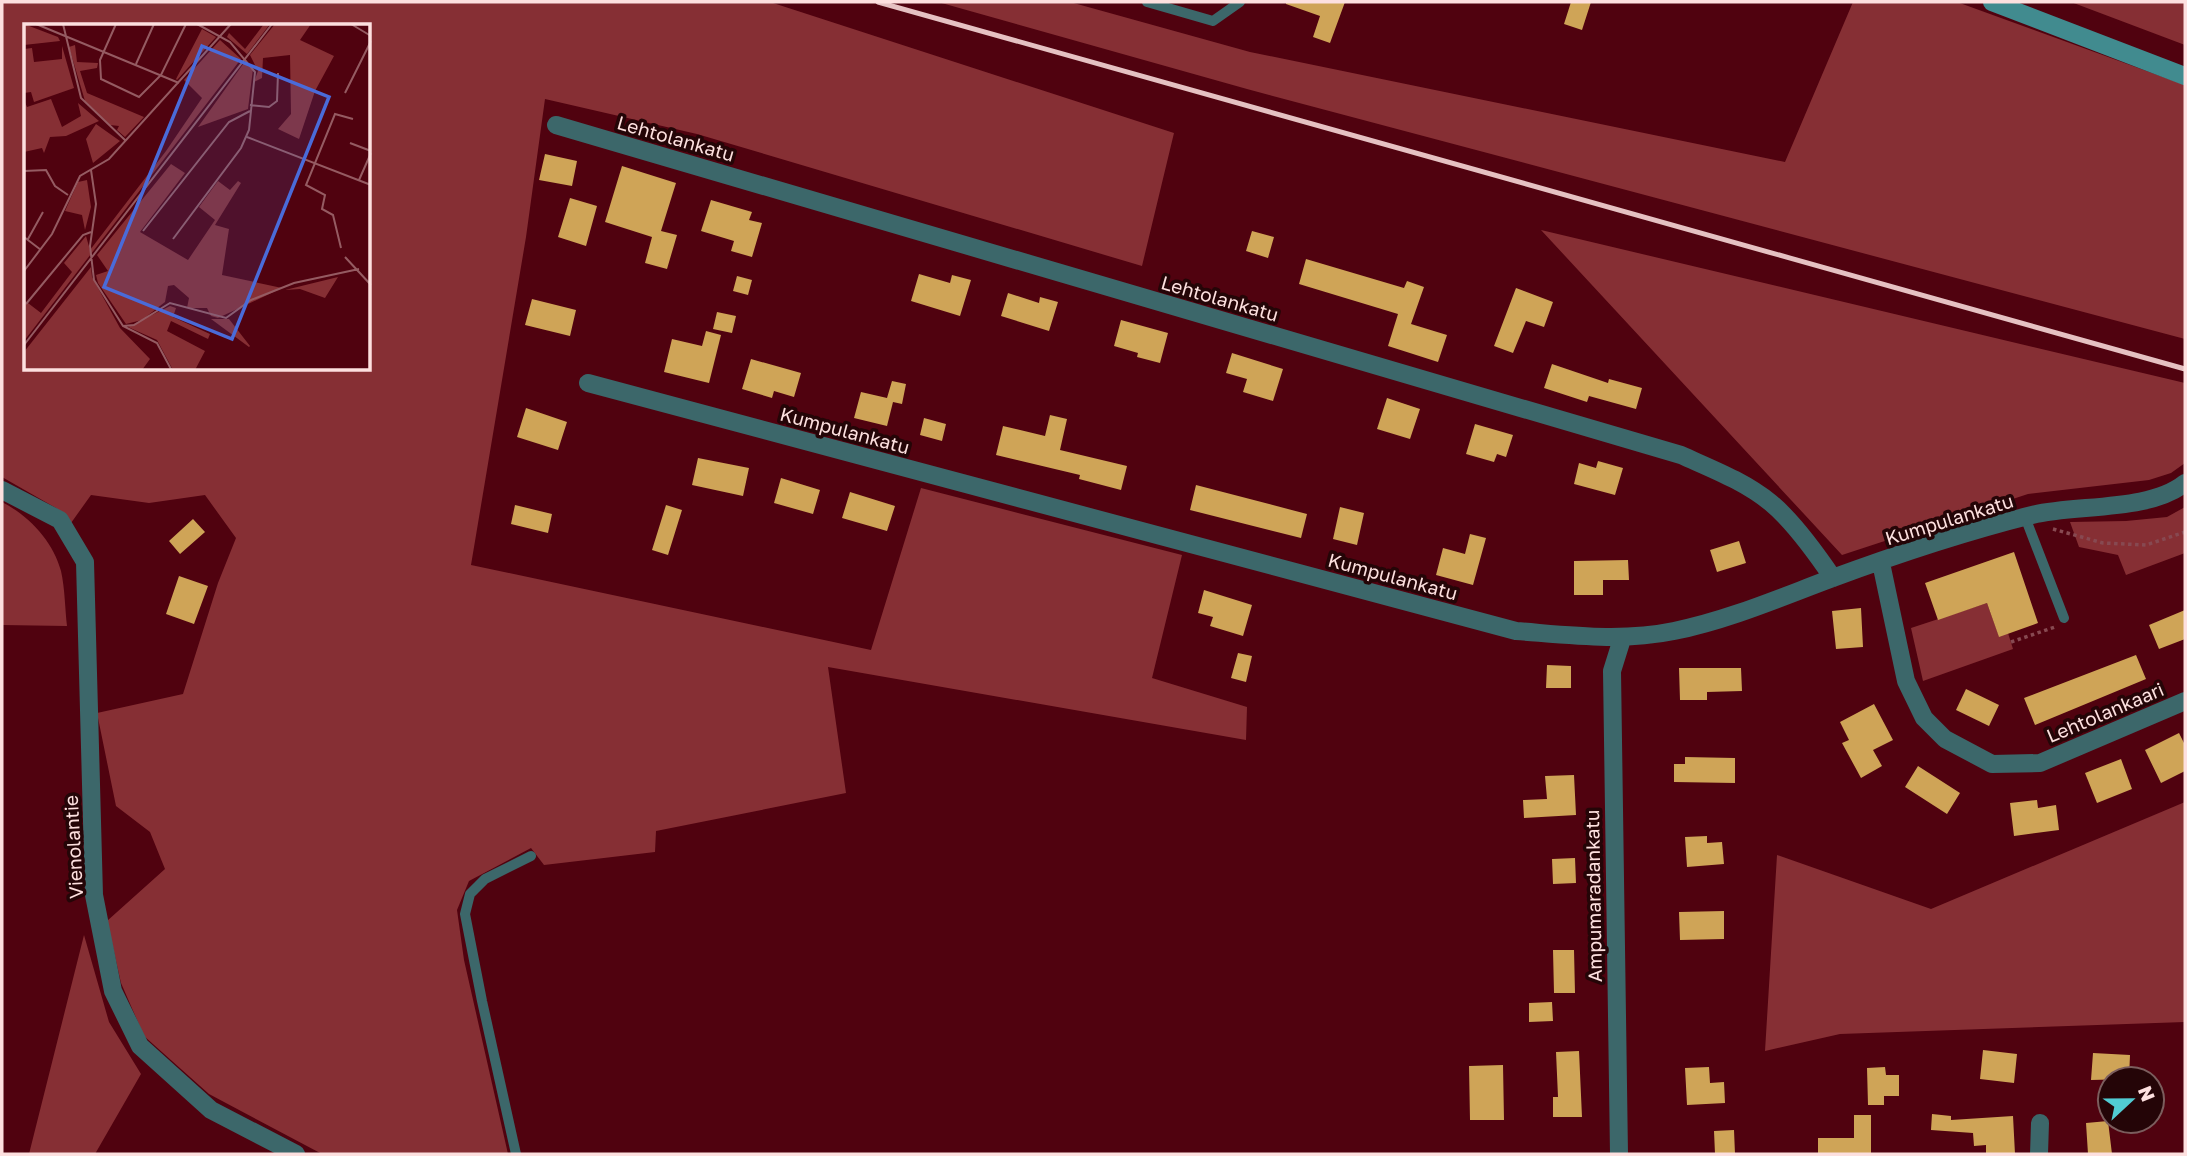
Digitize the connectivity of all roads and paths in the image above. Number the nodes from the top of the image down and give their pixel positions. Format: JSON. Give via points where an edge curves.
{"nodes":[{"id":1,"x":1147,"y":2,"type":"edge"},
{"id":2,"x":1240,"y":2,"type":"edge"},
{"id":3,"x":1992,"y":2,"type":"edge"},
{"id":4,"x":2185,"y":76,"type":"edge"},
{"id":5,"x":556,"y":125,"type":"dead end"},
{"id":6,"x":588,"y":383,"type":"dead end"},
{"id":7,"x":2185,"y":483,"type":"edge"},
{"id":8,"x":2,"y":490,"type":"edge"},
{"id":9,"x":2030,"y":516,"type":"junction"},
{"id":10,"x":2185,"y":535,"type":"edge"},
{"id":11,"x":1881,"y":563,"type":"junction"},
{"id":12,"x":1833,"y":578,"type":"junction"},
{"id":13,"x":2064,"y":618,"type":"joint"},
{"id":14,"x":1622,"y":639,"type":"junction"},
{"id":15,"x":2011,"y":642,"type":"dead end"},
{"id":16,"x":2185,"y":701,"type":"edge"},
{"id":17,"x":531,"y":856,"type":"dead end"},
{"id":18,"x":2040,"y":1123,"type":"dead end"},
{"id":19,"x":296,"y":1154,"type":"edge"},
{"id":20,"x":516,"y":1154,"type":"edge"},
{"id":21,"x":1619,"y":1154,"type":"edge"},
{"id":22,"x":2039,"y":1154,"type":"edge"}],
"edges":[{"from":1,"to":2,"type":"lane","via":[[1213,21]]},
{"from":3,"to":4,"type":"street"},
{"from":5,"to":12,"type":"street","name":"Lehtolankatu","via":[[1681,456],[1734,479],[1772,504]]},
{"from":6,"to":14,"type":"street","name":"Kumpulankatu","via":[[1516,631]]},
{"from":7,"to":9,"type":"street","name":"Kumpulankatu","via":[[2154,499]]},
{"from":8,"to":19,"type":"street","name":"Vienolantie","via":[[60,520],[85,562],[94,895],[113,991],[140,1046],[211,1110]]},
{"from":9,"to":10,"type":"path","via":[[2056,531],[2103,543],[2146,545]]},
{"from":9,"to":11,"type":"street","name":"Kumpulankatu"},
{"from":9,"to":13,"type":"lane"},
{"from":11,"to":12,"type":"street","name":"Kumpulankatu"},
{"from":11,"to":16,"type":"street","name":"Lehtolankaari","via":[[1906,681],[1924,718],[1945,739],[1992,764],[2039,763]]},
{"from":12,"to":14,"type":"street","name":"Kumpulankatu","via":[[1711,621]]},
{"from":13,"to":15,"type":"path","via":[[2060,625]]},
{"from":14,"to":21,"type":"street","name":"Ampumaradankatu","via":[[1612,671]]},
{"from":17,"to":20,"type":"lane","via":[[485,879],[470,894],[465,914]]},
{"from":18,"to":22,"type":"street"}]}
